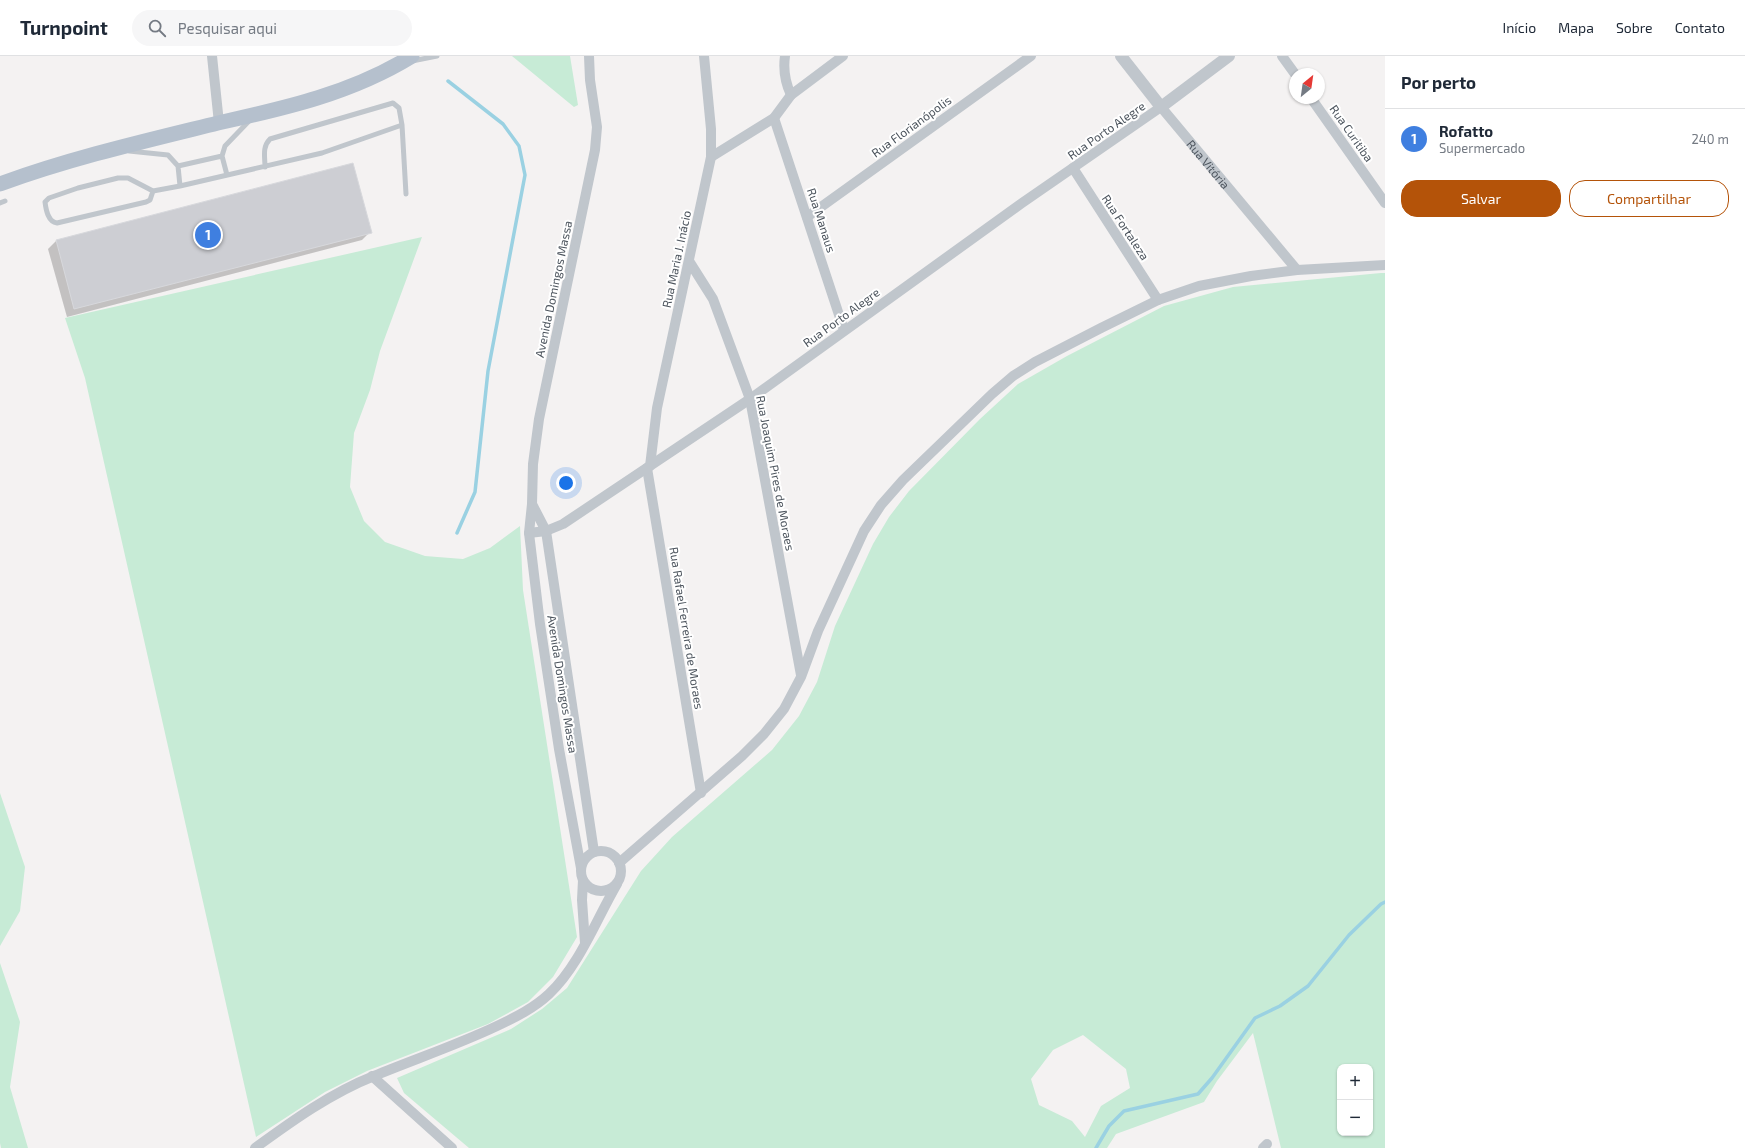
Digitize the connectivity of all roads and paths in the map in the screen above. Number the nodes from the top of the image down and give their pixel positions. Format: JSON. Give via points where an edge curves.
{"nodes":[{"id":1,"x":212,"y":56,"type":"edge"},
{"id":2,"x":437,"y":56,"type":"edge"},
{"id":3,"x":583,"y":56,"type":"edge"},
{"id":4,"x":589,"y":56,"type":"edge"},
{"id":5,"x":704,"y":56,"type":"edge"},
{"id":6,"x":785,"y":56,"type":"edge"},
{"id":7,"x":843,"y":56,"type":"edge"},
{"id":8,"x":1030,"y":56,"type":"edge"},
{"id":9,"x":1121,"y":56,"type":"edge"},
{"id":10,"x":1282,"y":56,"type":"edge"},
{"id":11,"x":1224,"y":58,"type":"edge"},
{"id":12,"x":405,"y":60,"type":"edge"},
{"id":13,"x":1291,"y":68,"type":"edge"},
{"id":14,"x":590,"y":80,"type":"junction"},
{"id":15,"x":790,"y":95,"type":"junction"},
{"id":16,"x":1316,"y":104,"type":"edge"},
{"id":17,"x":1161,"y":107,"type":"junction"},
{"id":18,"x":254,"y":116,"type":"junction"},
{"id":19,"x":774,"y":118,"type":"junction"},
{"id":20,"x":219,"y":123,"type":"junction"},
{"id":21,"x":402,"y":125,"type":"junction"},
{"id":22,"x":114,"y":150,"type":"junction"},
{"id":23,"x":222,"y":156,"type":"junction"},
{"id":24,"x":711,"y":157,"type":"junction"},
{"id":25,"x":178,"y":166,"type":"junction"},
{"id":26,"x":265,"y":167,"type":"junction"},
{"id":27,"x":1073,"y":168,"type":"junction"},
{"id":28,"x":227,"y":175,"type":"junction"},
{"id":29,"x":0,"y":184,"type":"edge"},
{"id":30,"x":180,"y":186,"type":"junction"},
{"id":31,"x":153,"y":191,"type":"junction"},
{"id":32,"x":406,"y":194,"type":"dead end"},
{"id":33,"x":1385,"y":203,"type":"edge"},
{"id":34,"x":807,"y":217,"type":"junction"},
{"id":35,"x":689,"y":261,"type":"junction"},
{"id":36,"x":1385,"y":265,"type":"edge"},
{"id":37,"x":1297,"y":270,"type":"junction"},
{"id":38,"x":1158,"y":300,"type":"junction"},
{"id":39,"x":844,"y":330,"type":"junction"},
{"id":40,"x":750,"y":399,"type":"junction"},
{"id":41,"x":649,"y":467,"type":"junction"},
{"id":42,"x":532,"y":504,"type":"junction"},
{"id":43,"x":546,"y":531,"type":"junction"},
{"id":44,"x":529,"y":533,"type":"junction"},
{"id":45,"x":801,"y":677,"type":"junction"},
{"id":46,"x":701,"y":793,"type":"junction"},
{"id":47,"x":594,"y":852,"type":"junction"},
{"id":48,"x":619,"y":863,"type":"junction"},
{"id":49,"x":581,"y":868,"type":"junction"},
{"id":50,"x":583,"y":880,"type":"junction"},
{"id":51,"x":617,"y":884,"type":"junction"},
{"id":52,"x":585,"y":943,"type":"junction"},
{"id":53,"x":372,"y":1076,"type":"junction"},
{"id":54,"x":262,"y":1146,"type":"edge"},
{"id":55,"x":452,"y":1148,"type":"edge"}],
"edges":[{"from":1,"to":20,"type":"street"},
{"from":2,"to":12,"type":"lane"},
{"from":3,"to":14,"type":"street","name":"Avenida Domingos Massa"},
{"from":4,"to":14,"type":"street","name":"Avenida Domingos Massa"},
{"from":5,"to":24,"type":"street","name":"Rua Maria J. Inácio","via":[[712,129]]},
{"from":6,"to":15,"type":"street","via":[[784,72]]},
{"from":7,"to":15,"type":"street"},
{"from":8,"to":34,"type":"street","name":"Rua Florianópolis"},
{"from":9,"to":17,"type":"street","name":"Rua Vitória"},
{"from":10,"to":13,"type":"street"},
{"from":11,"to":17,"type":"street"},
{"from":12,"to":18,"type":"main road","via":[[340,91]]},
{"from":14,"to":42,"type":"street","name":"Avenida Domingos Massa","via":[[597,127],[595,150],[538,419]]},
{"from":15,"to":19,"type":"street"},
{"from":16,"to":33,"type":"street","name":"Rua Curitiba"},
{"from":17,"to":27,"type":"street","name":"Rua Porto Alegre"},
{"from":17,"to":37,"type":"street","name":"Rua Vitória"},
{"from":18,"to":20,"type":"main road"},
{"from":18,"to":23,"type":"lane","via":[[225,146]]},
{"from":19,"to":24,"type":"street"},
{"from":19,"to":34,"type":"street","name":"Rua Manaus"},
{"from":20,"to":22,"type":"main road"},
{"from":21,"to":26,"type":"lane","via":[[322,153]]},
{"from":21,"to":26,"type":"lane","via":[[399,108],[396,104],[390,103],[270,139],[264,148]]},
{"from":21,"to":32,"type":"lane"},
{"from":22,"to":25,"type":"lane","via":[[168,155]]},
{"from":22,"to":29,"type":"main road","via":[[50,167]]},
{"from":23,"to":25,"type":"lane"},
{"from":23,"to":28,"type":"lane"},
{"from":24,"to":35,"type":"street","name":"Rua Maria J. Inácio"},
{"from":25,"to":30,"type":"lane"},
{"from":26,"to":28,"type":"lane"},
{"from":27,"to":38,"type":"street","name":"Rua Fortaleza"},
{"from":27,"to":39,"type":"street","name":"Rua Porto Alegre"},
{"from":28,"to":30,"type":"lane"},
{"from":30,"to":31,"type":"lane"},
{"from":31,"to":31,"type":"lane","via":[[128,178],[118,178],[78,188],[49,198],[45,202],[51,220],[57,223],[146,202],[150,200]]},
{"from":34,"to":39,"type":"street","name":"Rua Manaus"},
{"from":35,"to":40,"type":"street","name":"Rua Joaquim Pires de Moraes","via":[[713,299]]},
{"from":35,"to":41,"type":"street","name":"Rua Maria J. Inácio","via":[[657,408]]},
{"from":36,"to":37,"type":"street"},
{"from":37,"to":38,"type":"street","via":[[1199,286]]},
{"from":38,"to":45,"type":"street","via":[[1048,355],[1013,376],[903,480],[881,505],[864,531],[818,631]]},
{"from":39,"to":40,"type":"street","name":"Rua Porto Alegre"},
{"from":40,"to":41,"type":"street","name":"Rua Porto Alegre"},
{"from":40,"to":45,"type":"street","name":"Rua Joaquim Pires de Moraes"},
{"from":41,"to":43,"type":"street","name":"Rua Porto Alegre","via":[[562,524]]},
{"from":41,"to":46,"type":"street","name":"Rua Rafael Ferreira de Moraes"},
{"from":42,"to":43,"type":"street","name":"Avenida Domingos Massa"},
{"from":42,"to":44,"type":"street","name":"Avenida Domingos Massa"},
{"from":43,"to":44,"type":"street","name":"Rua Porto Alegre"},
{"from":43,"to":47,"type":"street","name":"Avenida Domingos Massa"},
{"from":44,"to":49,"type":"street","name":"Avenida Domingos Massa","via":[[559,749]]},
{"from":45,"to":46,"type":"street","via":[[784,709],[764,734]]},
{"from":46,"to":48,"type":"street"},
{"from":47,"to":48,"type":"street","via":[[606,852]]},
{"from":47,"to":49,"type":"street","via":[[583,861]]},
{"from":48,"to":51,"type":"street","via":[[621,870]]},
{"from":49,"to":50,"type":"street"},
{"from":50,"to":51,"type":"street","via":[[595,890],[603,891]]},
{"from":50,"to":52,"type":"street"},
{"from":51,"to":52,"type":"street"},
{"from":52,"to":53,"type":"street","via":[[563,979],[526,1012],[478,1035]]},
{"from":53,"to":54,"type":"street","via":[[328,1098]]},
{"from":53,"to":55,"type":"street"}]}
